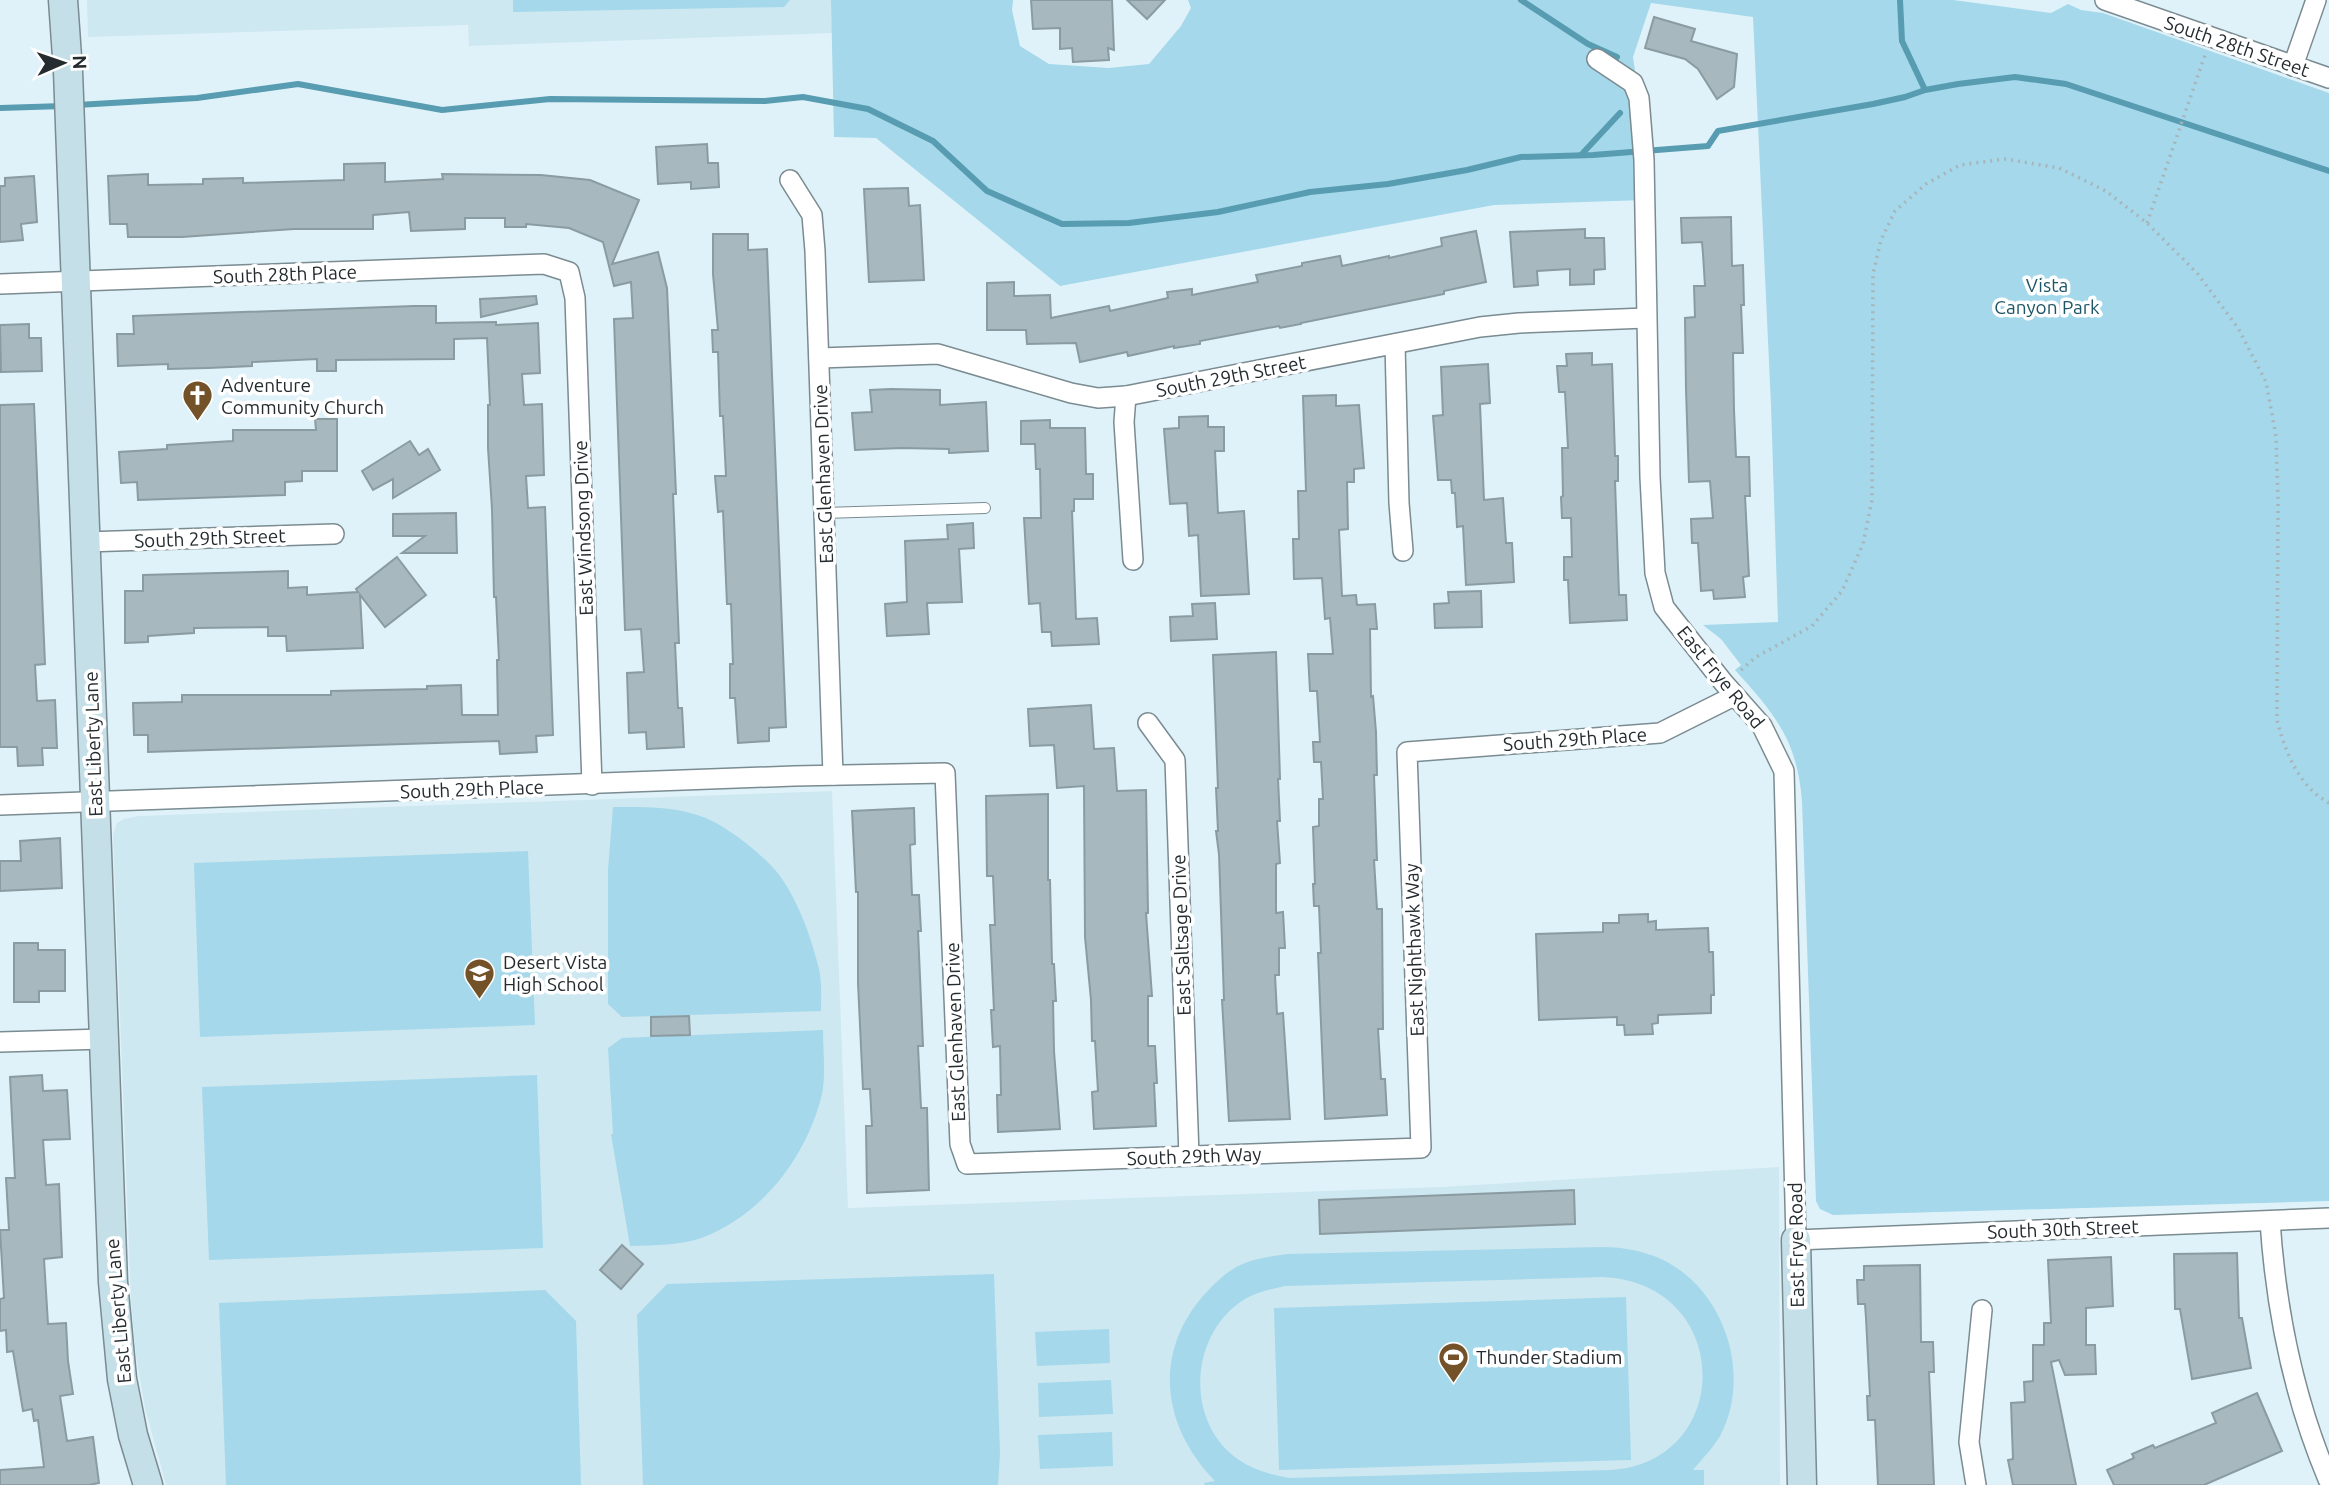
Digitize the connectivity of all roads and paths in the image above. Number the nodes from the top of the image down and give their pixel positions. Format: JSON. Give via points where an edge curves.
{"nodes":[{"id":1,"x":63,"y":0,"type":"edge"},
{"id":2,"x":2105,"y":0,"type":"edge"},
{"id":3,"x":2316,"y":0,"type":"edge"},
{"id":4,"x":2206,"y":53,"type":"dead end"},
{"id":5,"x":1597,"y":59,"type":"dead end"},
{"id":6,"x":2293,"y":66,"type":"junction"},
{"id":7,"x":2329,"y":78,"type":"edge"},
{"id":8,"x":790,"y":180,"type":"dead end"},
{"id":9,"x":2147,"y":223,"type":"junction"},
{"id":10,"x":569,"y":272,"type":"joint"},
{"id":11,"x":75,"y":281,"type":"junction"},
{"id":12,"x":0,"y":284,"type":"edge"},
{"id":13,"x":1646,"y":318,"type":"junction"},
{"id":14,"x":1395,"y":344,"type":"junction"},
{"id":15,"x":819,"y":358,"type":"junction"},
{"id":16,"x":1126,"y":396,"type":"junction"},
{"id":17,"x":985,"y":508,"type":"dead end"},
{"id":18,"x":824,"y":513,"type":"junction"},
{"id":19,"x":334,"y":534,"type":"dead end"},
{"id":20,"x":85,"y":542,"type":"junction"},
{"id":21,"x":1403,"y":551,"type":"dead end"},
{"id":22,"x":1133,"y":560,"type":"dead end"},
{"id":23,"x":1741,"y":670,"type":"dead end"},
{"id":24,"x":1734,"y":696,"type":"junction"},
{"id":25,"x":1148,"y":723,"type":"dead end"},
{"id":26,"x":1407,"y":752,"type":"joint"},
{"id":27,"x":945,"y":774,"type":"joint"},
{"id":28,"x":833,"y":775,"type":"junction"},
{"id":29,"x":592,"y":785,"type":"junction"},
{"id":30,"x":95,"y":802,"type":"junction"},
{"id":31,"x":2329,"y":803,"type":"edge"},
{"id":32,"x":0,"y":805,"type":"edge"},
{"id":33,"x":104,"y":1039,"type":"junction"},
{"id":34,"x":0,"y":1042,"type":"edge"},
{"id":35,"x":1421,"y":1148,"type":"joint"},
{"id":36,"x":1189,"y":1156,"type":"junction"},
{"id":37,"x":967,"y":1164,"type":"joint"},
{"id":38,"x":2329,"y":1218,"type":"edge"},
{"id":39,"x":2270,"y":1221,"type":"junction"},
{"id":40,"x":1796,"y":1240,"type":"junction"},
{"id":41,"x":1982,"y":1310,"type":"dead end"},
{"id":42,"x":2329,"y":1479,"type":"edge"},
{"id":43,"x":148,"y":1485,"type":"edge"},
{"id":44,"x":1802,"y":1485,"type":"edge"},
{"id":45,"x":1976,"y":1485,"type":"edge"},
{"id":46,"x":2315,"y":1485,"type":"edge"}],
"edges":[{"from":1,"to":11,"type":"street","name":"East Liberty Lane"},
{"from":2,"to":6,"type":"street","name":"South 28th Street"},
{"from":3,"to":6,"type":"street"},
{"from":4,"to":9,"type":"path"},
{"from":5,"to":13,"type":"street","name":"East Frye Road","via":[[1633,83],[1639,98]]},
{"from":6,"to":7,"type":"street","name":"South 28th Street"},
{"from":8,"to":15,"type":"street","name":"East Glenhaven Drive","via":[[812,215]]},
{"from":9,"to":23,"type":"path","via":[[2106,191],[2059,168],[2005,159],[1960,165],[1926,184],[1895,211],[1881,240],[1873,274],[1872,500],[1863,544],[1842,591],[1812,626]]},
{"from":9,"to":31,"type":"path","via":[[2197,273],[2238,328],[2266,382],[2277,462],[2277,720],[2285,750],[2304,783]]},
{"from":10,"to":11,"type":"street","name":"South 28th Place","via":[[544,264]]},
{"from":10,"to":29,"type":"street","name":"East Windsong Drive","via":[[575,298]]},
{"from":11,"to":12,"type":"street","name":"South 28th Place"},
{"from":11,"to":20,"type":"street","name":"East Liberty Lane"},
{"from":13,"to":14,"type":"street","name":"South 29th Street","via":[[1480,327]]},
{"from":13,"to":24,"type":"street","name":"East Frye Road","via":[[1655,573],[1664,607]]},
{"from":14,"to":16,"type":"street","name":"South 29th Street"},
{"from":14,"to":21,"type":"street"},
{"from":15,"to":16,"type":"street","name":"South 29th Street","via":[[938,354],[1072,393],[1098,398]]},
{"from":15,"to":18,"type":"street","name":"East Glenhaven Drive"},
{"from":16,"to":22,"type":"street"},
{"from":17,"to":18,"type":"lane"},
{"from":18,"to":28,"type":"street","name":"East Glenhaven Drive"},
{"from":19,"to":20,"type":"street","name":"South 29th Street"},
{"from":20,"to":30,"type":"street","name":"East Liberty Lane"},
{"from":24,"to":26,"type":"street","name":"South 29th Place","via":[[1660,733]]},
{"from":24,"to":40,"type":"street","name":"East Frye Road","via":[[1762,726],[1784,771]]},
{"from":25,"to":36,"type":"street","name":"East Saltsage Drive","via":[[1175,760]]},
{"from":26,"to":35,"type":"street","name":"East Nighthawk Way"},
{"from":27,"to":28,"type":"street","name":"South 29th Place"},
{"from":27,"to":37,"type":"street","name":"East Glenhaven Drive","via":[[960,1144]]},
{"from":28,"to":29,"type":"street","name":"South 29th Place"},
{"from":29,"to":30,"type":"street","name":"South 29th Place"},
{"from":30,"to":32,"type":"street","name":"South 29th Place"},
{"from":30,"to":33,"type":"street","name":"East Liberty Lane"},
{"from":33,"to":34,"type":"street"},
{"from":33,"to":43,"type":"street","name":"East Liberty Lane","via":[[116,1329],[121,1379]]},
{"from":35,"to":36,"type":"street","name":"South 29th Way"},
{"from":36,"to":37,"type":"street","name":"South 29th Way"},
{"from":38,"to":39,"type":"street","name":"South 30th Street"},
{"from":39,"to":40,"type":"street","name":"South 30th Street"},
{"from":39,"to":42,"type":"street","via":[[2286,1347],[2297,1395]]},
{"from":40,"to":44,"type":"street","name":"East Frye Road"},
{"from":41,"to":45,"type":"street","via":[[1969,1441]]},
{"from":42,"to":46,"type":"street"}]}
